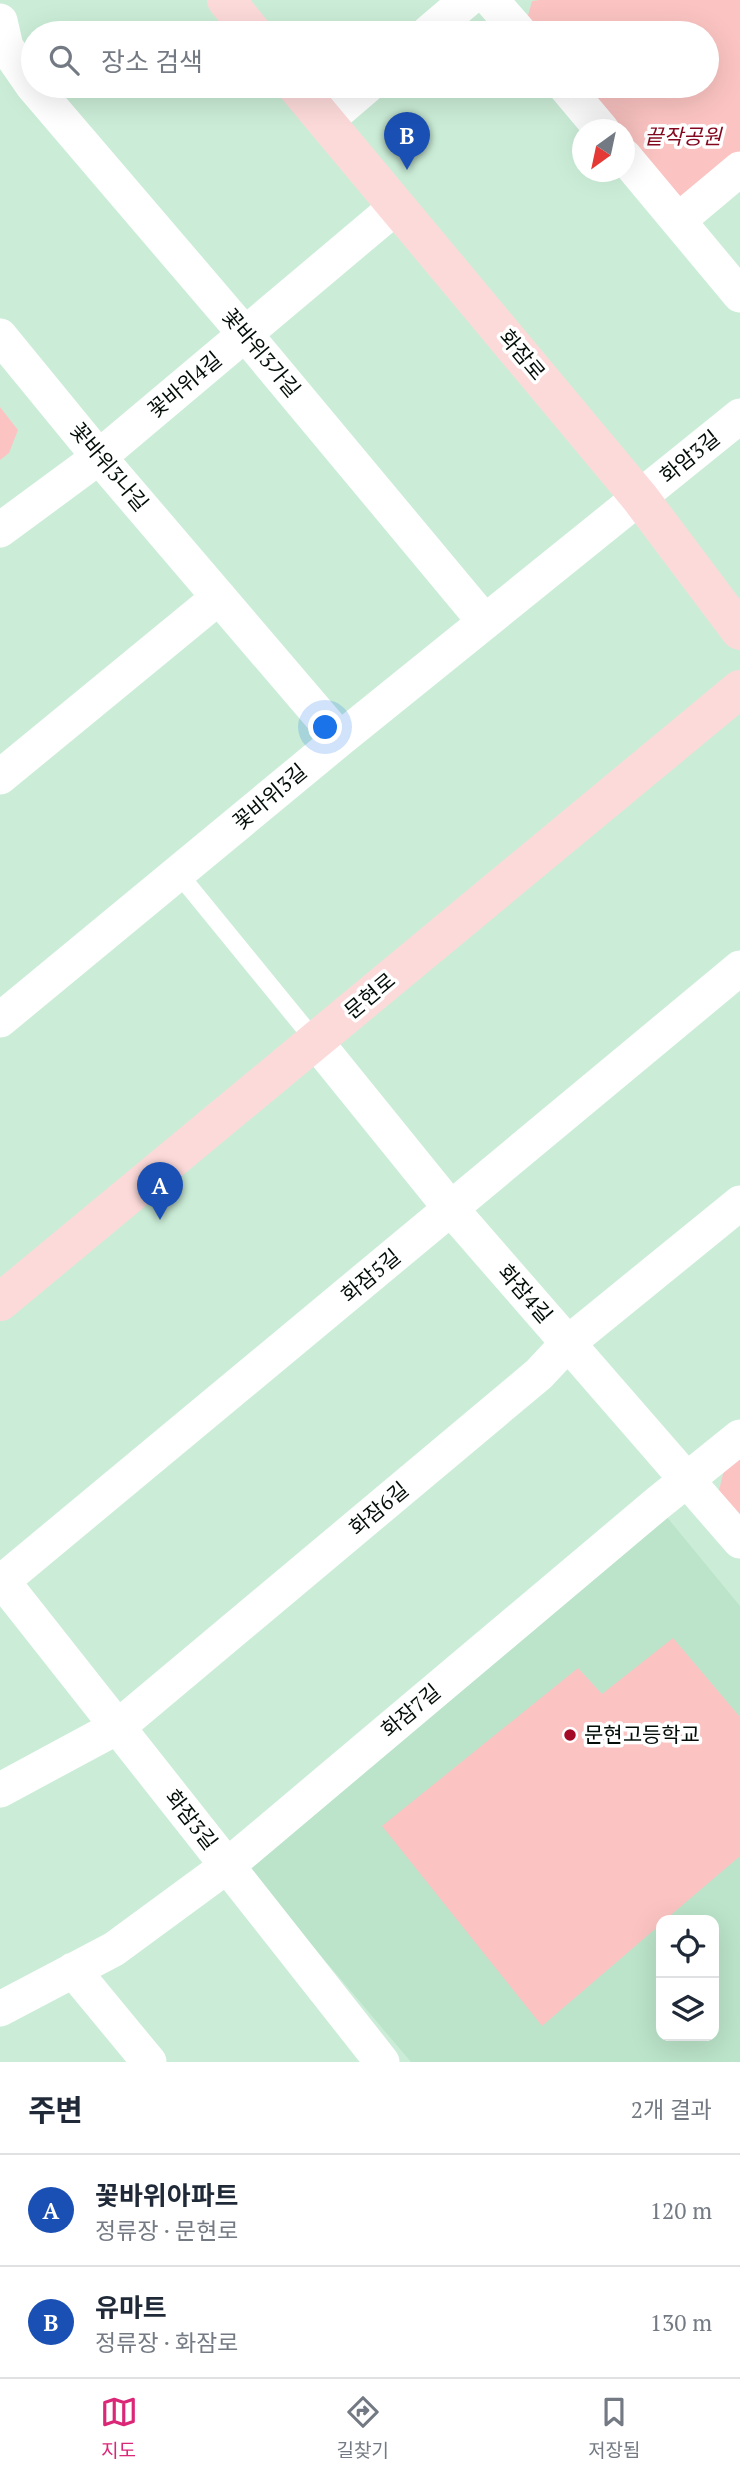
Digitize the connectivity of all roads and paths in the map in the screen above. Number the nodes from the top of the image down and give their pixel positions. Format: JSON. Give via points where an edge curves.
{"nodes":[{"id":1,"x":226,"y":0,"type":"edge"},
{"id":2,"x":467,"y":0,"type":"edge"},
{"id":3,"x":491,"y":0,"type":"edge"},
{"id":4,"x":0,"y":21,"type":"edge"},
{"id":5,"x":243,"y":21,"type":"edge"},
{"id":6,"x":442,"y":21,"type":"edge"},
{"id":7,"x":509,"y":21,"type":"edge"},
{"id":8,"x":21,"y":69,"type":"edge"},
{"id":9,"x":43,"y":98,"type":"edge"},
{"id":10,"x":306,"y":98,"type":"edge"},
{"id":11,"x":353,"y":98,"type":"edge"},
{"id":12,"x":575,"y":98,"type":"edge"},
{"id":13,"x":593,"y":119,"type":"edge"},
{"id":14,"x":325,"y":122,"type":"junction"},
{"id":15,"x":635,"y":168,"type":"edge"},
{"id":16,"x":740,"y":169,"type":"edge"},
{"id":17,"x":397,"y":205,"type":"junction"},
{"id":18,"x":679,"y":220,"type":"junction"},
{"id":19,"x":740,"y":295,"type":"edge"},
{"id":20,"x":245,"y":334,"type":"junction"},
{"id":21,"x":0,"y":336,"type":"edge"},
{"id":22,"x":740,"y":416,"type":"edge"},
{"id":23,"x":99,"y":457,"type":"junction"},
{"id":24,"x":640,"y":498,"type":"junction"},
{"id":25,"x":0,"y":530,"type":"edge"},
{"id":26,"x":219,"y":597,"type":"junction"},
{"id":27,"x":485,"y":622,"type":"junction"},
{"id":28,"x":740,"y":631,"type":"edge"},
{"id":29,"x":740,"y":689,"type":"edge"},
{"id":30,"x":340,"y":739,"type":"junction"},
{"id":31,"x":0,"y":776,"type":"edge"},
{"id":32,"x":178,"y":873,"type":"junction"},
{"id":33,"x":740,"y":968,"type":"edge"},
{"id":34,"x":0,"y":1020,"type":"edge"},
{"id":35,"x":316,"y":1042,"type":"junction"},
{"id":36,"x":740,"y":1203,"type":"edge"},
{"id":37,"x":452,"y":1210,"type":"junction"},
{"id":38,"x":0,"y":1302,"type":"edge"},
{"id":39,"x":568,"y":1343,"type":"junction"},
{"id":40,"x":740,"y":1437,"type":"edge"},
{"id":41,"x":687,"y":1480,"type":"junction"},
{"id":42,"x":740,"y":1541,"type":"edge"},
{"id":43,"x":1,"y":1580,"type":"edge"},
{"id":44,"x":119,"y":1726,"type":"junction"},
{"id":45,"x":0,"y":1790,"type":"edge"},
{"id":46,"x":227,"y":1866,"type":"junction"},
{"id":47,"x":73,"y":1970,"type":"junction"},
{"id":48,"x":0,"y":2009,"type":"edge"},
{"id":49,"x":149,"y":2062,"type":"edge"},
{"id":50,"x":382,"y":2062,"type":"edge"}],
"edges":[{"from":1,"to":5,"type":"street"},
{"from":2,"to":6,"type":"street"},
{"from":3,"to":7,"type":"street"},
{"from":4,"to":8,"type":"street","name":"꽃바위3가길","via":[[6,47]]},
{"from":9,"to":20,"type":"street","name":"꽃바위3가길"},
{"from":10,"to":14,"type":"street","name":"화잠로"},
{"from":11,"to":14,"type":"street"},
{"from":12,"to":13,"type":"street"},
{"from":14,"to":17,"type":"street","name":"화잠로"},
{"from":15,"to":18,"type":"street"},
{"from":16,"to":18,"type":"street"},
{"from":17,"to":20,"type":"street","name":"꽃바위4길"},
{"from":17,"to":24,"type":"street","name":"화잠로"},
{"from":18,"to":19,"type":"street"},
{"from":20,"to":23,"type":"street","name":"꽃바위4길"},
{"from":20,"to":27,"type":"street","name":"꽃바위3가길"},
{"from":21,"to":23,"type":"street","name":"꽃바위3나길"},
{"from":22,"to":24,"type":"street","name":"화암3길"},
{"from":23,"to":25,"type":"street","name":"꽃바위4길"},
{"from":23,"to":26,"type":"street","name":"꽃바위3나길"},
{"from":24,"to":27,"type":"street","name":"꽃바위3길"},
{"from":24,"to":28,"type":"street","name":"화잠로"},
{"from":26,"to":30,"type":"street","name":"꽃바위3나길"},
{"from":26,"to":31,"type":"street"},
{"from":27,"to":30,"type":"street","name":"꽃바위3길"},
{"from":29,"to":35,"type":"street","name":"문현로"},
{"from":30,"to":32,"type":"street","name":"꽃바위3길"},
{"from":32,"to":34,"type":"street","name":"꽃바위3길"},
{"from":32,"to":35,"type":"lane"},
{"from":33,"to":37,"type":"street","name":"화잠5길"},
{"from":35,"to":37,"type":"street","name":"화잠4길"},
{"from":35,"to":38,"type":"street","name":"문현로"},
{"from":36,"to":39,"type":"street","name":"화잠6길"},
{"from":37,"to":39,"type":"street","name":"화잠4길"},
{"from":37,"to":43,"type":"street","name":"화잠5길"},
{"from":39,"to":41,"type":"street","name":"화잠4길"},
{"from":39,"to":44,"type":"street","name":"화잠6길","via":[[540,1374]]},
{"from":40,"to":41,"type":"street","name":"화잠7길"},
{"from":41,"to":42,"type":"street","name":"화잠4길"},
{"from":41,"to":46,"type":"street","name":"화잠7길"},
{"from":43,"to":44,"type":"street","name":"화잠3길"},
{"from":44,"to":45,"type":"street","name":"화잠6길"},
{"from":44,"to":46,"type":"street","name":"화잠3길"},
{"from":46,"to":47,"type":"street","name":"화잠7길","via":[[114,1949]]},
{"from":46,"to":50,"type":"street","name":"화잠3길"},
{"from":47,"to":48,"type":"street","name":"화잠7길"},
{"from":47,"to":49,"type":"street"}]}
